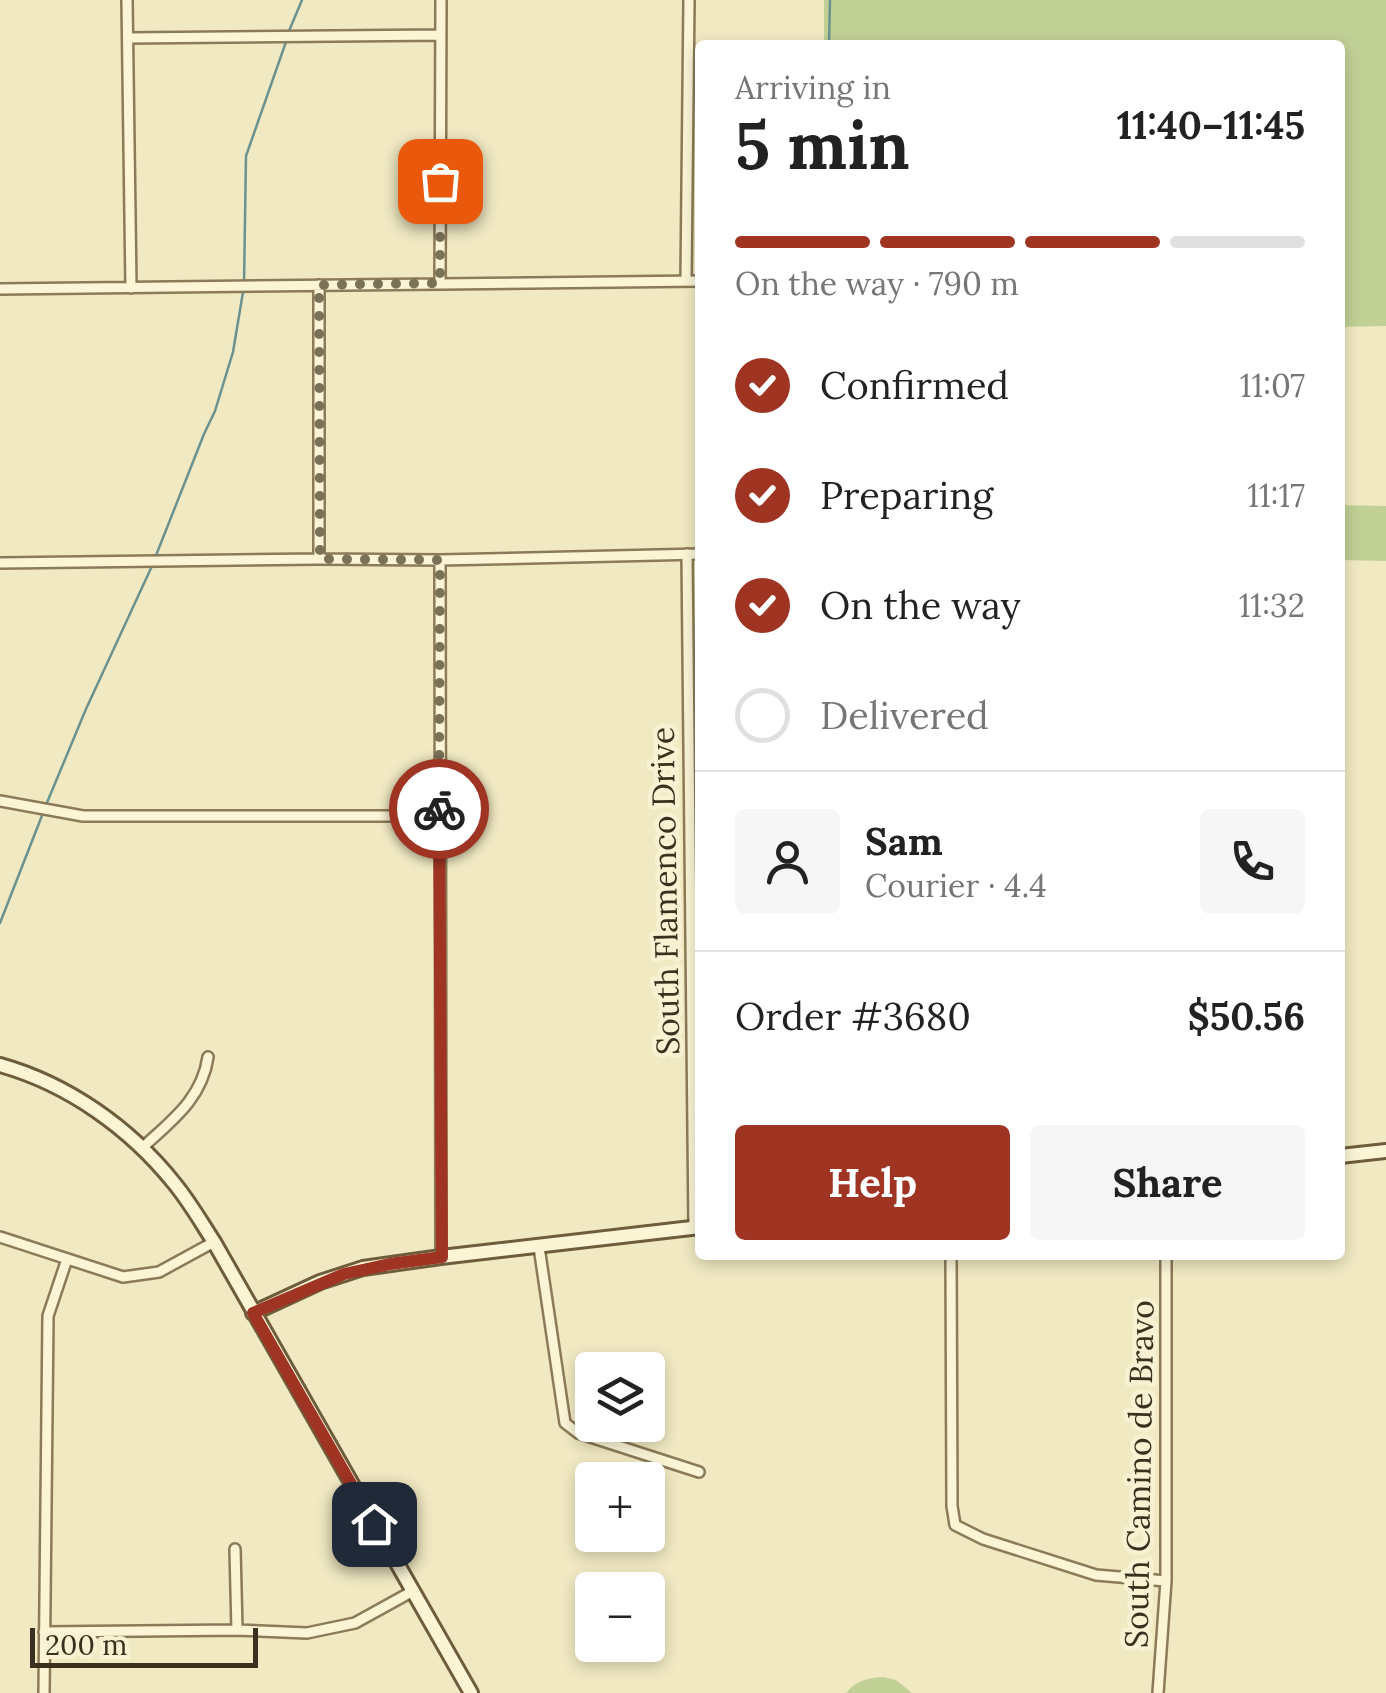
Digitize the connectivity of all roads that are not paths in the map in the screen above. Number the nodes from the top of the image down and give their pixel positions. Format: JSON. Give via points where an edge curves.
{"nodes":[{"id":1,"x":127,"y":0,"type":"edge"},
{"id":2,"x":441,"y":0,"type":"edge"},
{"id":3,"x":689,"y":0,"type":"edge"},
{"id":4,"x":442,"y":35,"type":"junction"},
{"id":5,"x":128,"y":38,"type":"junction"},
{"id":6,"x":686,"y":281,"type":"junction"},
{"id":7,"x":695,"y":281,"type":"edge"},
{"id":8,"x":440,"y":283,"type":"junction"},
{"id":9,"x":319,"y":285,"type":"junction"},
{"id":10,"x":131,"y":288,"type":"junction"},
{"id":11,"x":0,"y":289,"type":"edge"},
{"id":12,"x":687,"y":554,"type":"junction"},
{"id":13,"x":695,"y":554,"type":"edge"},
{"id":14,"x":320,"y":559,"type":"junction"},
{"id":15,"x":440,"y":560,"type":"junction"},
{"id":16,"x":0,"y":563,"type":"edge"},
{"id":17,"x":0,"y":801,"type":"edge"},
{"id":18,"x":439,"y":816,"type":"junction"},
{"id":19,"x":208,"y":1058,"type":"dead end"},
{"id":20,"x":0,"y":1065,"type":"edge"},
{"id":21,"x":695,"y":1092,"type":"edge"},
{"id":22,"x":142,"y":1148,"type":"junction"},
{"id":23,"x":1386,"y":1150,"type":"edge"},
{"id":24,"x":1345,"y":1155,"type":"edge"},
{"id":25,"x":695,"y":1227,"type":"edge"},
{"id":26,"x":0,"y":1237,"type":"edge"},
{"id":27,"x":214,"y":1242,"type":"junction"},
{"id":28,"x":539,"y":1246,"type":"junction"},
{"id":29,"x":442,"y":1257,"type":"junction"},
{"id":30,"x":67,"y":1259,"type":"junction"},
{"id":31,"x":951,"y":1260,"type":"edge"},
{"id":32,"x":1166,"y":1260,"type":"edge"},
{"id":33,"x":253,"y":1313,"type":"junction"},
{"id":34,"x":699,"y":1472,"type":"dead end"},
{"id":35,"x":235,"y":1550,"type":"dead end"},
{"id":36,"x":1166,"y":1581,"type":"junction"},
{"id":37,"x":413,"y":1591,"type":"junction"},
{"id":38,"x":236,"y":1630,"type":"junction"},
{"id":39,"x":44,"y":1632,"type":"junction"},
{"id":40,"x":44,"y":1693,"type":"edge"},
{"id":41,"x":471,"y":1693,"type":"edge"},
{"id":42,"x":1158,"y":1693,"type":"edge"}],
"edges":[{"from":1,"to":5,"type":"street"},
{"from":2,"to":4,"type":"street"},
{"from":3,"to":6,"type":"street"},
{"from":4,"to":5,"type":"street"},
{"from":4,"to":8,"type":"street"},
{"from":5,"to":10,"type":"street"},
{"from":6,"to":7,"type":"street"},
{"from":6,"to":8,"type":"street"},
{"from":8,"to":9,"type":"street"},
{"from":9,"to":10,"type":"street"},
{"from":9,"to":14,"type":"street"},
{"from":10,"to":11,"type":"street"},
{"from":12,"to":13,"type":"street"},
{"from":12,"to":15,"type":"street"},
{"from":12,"to":21,"type":"street","name":"South Flamenco Drive"},
{"from":14,"to":15,"type":"street"},
{"from":14,"to":16,"type":"street"},
{"from":15,"to":18,"type":"street"},
{"from":17,"to":18,"type":"street","via":[[83,816]]},
{"from":18,"to":29,"type":"street"},
{"from":19,"to":22,"type":"street","via":[[205,1078],[185,1108]]},
{"from":20,"to":22,"type":"main road","via":[[84,1102]]},
{"from":22,"to":27,"type":"main road"},
{"from":23,"to":24,"type":"main road"},
{"from":25,"to":28,"type":"main road"},
{"from":26,"to":30,"type":"street"},
{"from":27,"to":30,"type":"street","via":[[159,1272],[122,1277]]},
{"from":27,"to":33,"type":"main road"},
{"from":28,"to":29,"type":"main road"},
{"from":28,"to":34,"type":"street","via":[[566,1423],[578,1433]]},
{"from":29,"to":33,"type":"main road","via":[[344,1274]]},
{"from":30,"to":39,"type":"street","via":[[48,1316]]},
{"from":31,"to":36,"type":"street","via":[[956,1524],[1096,1575]]},
{"from":32,"to":36,"type":"street","name":"South Camino de Bravo"},
{"from":33,"to":37,"type":"main road"},
{"from":35,"to":38,"type":"street"},
{"from":36,"to":42,"type":"street","name":"South Camino de Bravo"},
{"from":37,"to":38,"type":"street","via":[[355,1623],[308,1633]]},
{"from":37,"to":41,"type":"main road"},
{"from":38,"to":39,"type":"street"},
{"from":39,"to":40,"type":"street"}]}
